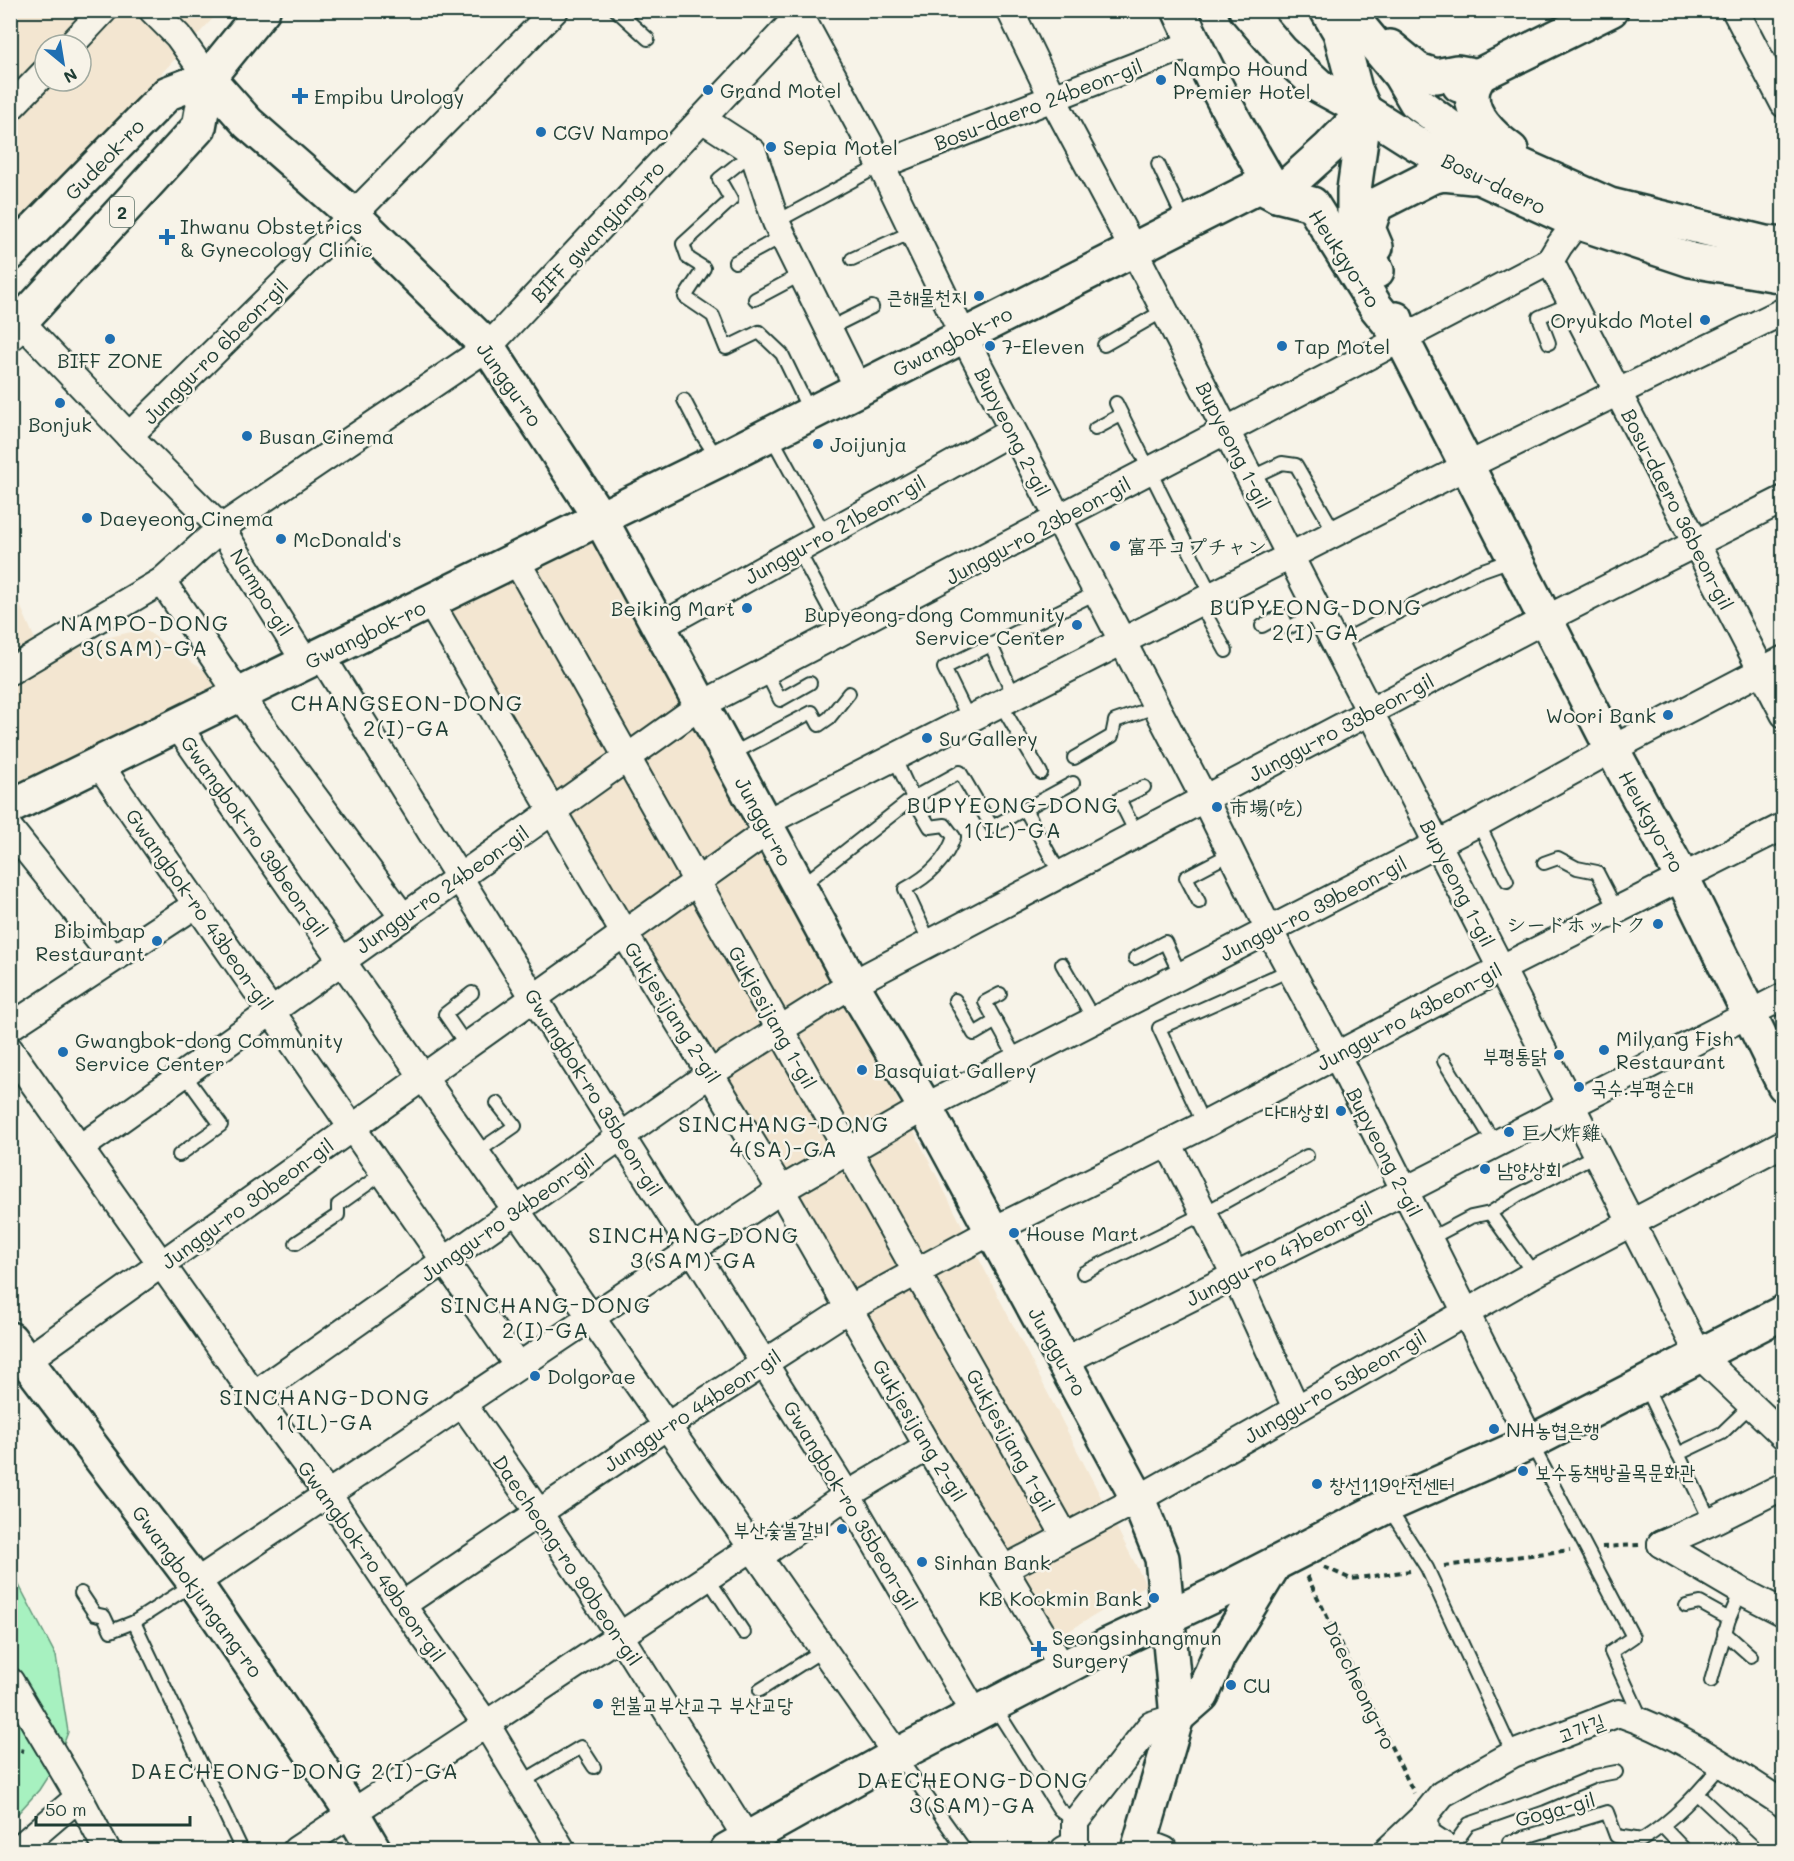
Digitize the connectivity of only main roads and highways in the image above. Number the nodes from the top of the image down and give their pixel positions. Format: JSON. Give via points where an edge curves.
{"nodes":[{"id":1,"x":262,"y":10,"type":"edge"},
{"id":2,"x":1179,"y":10,"type":"edge"},
{"id":3,"x":1246,"y":10,"type":"edge"},
{"id":4,"x":1327,"y":10,"type":"edge"},
{"id":5,"x":1346,"y":10,"type":"edge"},
{"id":6,"x":1359,"y":10,"type":"edge"},
{"id":7,"x":1611,"y":10,"type":"edge"},
{"id":8,"x":1479,"y":76,"type":"junction"},
{"id":9,"x":207,"y":78,"type":"junction"},
{"id":10,"x":1416,"y":102,"type":"junction"},
{"id":11,"x":1365,"y":111,"type":"junction"},
{"id":12,"x":1481,"y":178,"type":"junction"},
{"id":13,"x":1554,"y":181,"type":"junction"},
{"id":14,"x":1277,"y":195,"type":"junction"},
{"id":15,"x":1778,"y":238,"type":"edge"},
{"id":16,"x":10,"y":254,"type":"edge"},
{"id":17,"x":1784,"y":276,"type":"edge"},
{"id":18,"x":1390,"y":297,"type":"junction"},
{"id":19,"x":16,"y":327,"type":"edge"},
{"id":20,"x":1402,"y":339,"type":"junction"},
{"id":21,"x":600,"y":518,"type":"junction"},
{"id":22,"x":10,"y":807,"type":"edge"},
{"id":23,"x":1784,"y":1085,"type":"edge"},
{"id":24,"x":1781,"y":1315,"type":"edge"},
{"id":25,"x":19,"y":1350,"type":"edge"},
{"id":26,"x":1285,"y":1560,"type":"junction"},
{"id":27,"x":1169,"y":1617,"type":"junction"},
{"id":28,"x":1177,"y":1717,"type":"junction"},
{"id":29,"x":737,"y":1845,"type":"edge"},
{"id":30,"x":1148,"y":1847,"type":"edge"},
{"id":31,"x":374,"y":1851,"type":"edge"}],
"edges":[{"from":1,"to":9,"type":"main road","name":"Gudeok-ro","number":"2"},
{"from":2,"to":14,"type":"main road"},
{"from":3,"to":11,"type":"main road","name":"Bosu-daero","via":[[1282,52],[1319,86]]},
{"from":4,"to":11,"type":"main road","via":[[1340,32]]},
{"from":5,"to":10,"type":"main road","name":"Bosu-daero","via":[[1400,75]]},
{"from":6,"to":8,"type":"main road","via":[[1390,47],[1418,70],[1436,76],[1457,72]]},
{"from":7,"to":8,"type":"main road"},
{"from":8,"to":10,"type":"main road"},
{"from":8,"to":13,"type":"main road","via":[[1472,91],[1484,126],[1504,146]]},
{"from":9,"to":16,"type":"main road","name":"Gudeok-ro","number":"2","via":[[168,93]]},
{"from":9,"to":19,"type":"main road","name":"Gudeok-ro","number":"2","via":[[199,127]]},
{"from":9,"to":21,"type":"main road","name":"Junggu-ro","via":[[248,123],[353,215],[488,347]]},
{"from":10,"to":11,"type":"main road"},
{"from":10,"to":13,"type":"main road","name":"Bosu-daero","via":[[1458,133]]},
{"from":11,"to":12,"type":"main road","name":"Bosu-daero","via":[[1416,144]]},
{"from":11,"to":14,"type":"main road"},
{"from":11,"to":18,"type":"main road","name":"Heukgyo-ro","via":[[1354,213],[1358,234]]},
{"from":12,"to":17,"type":"main road","name":"Bosu-daero","via":[[1577,222],[1691,260]]},
{"from":12,"to":18,"type":"main road","via":[[1443,174],[1431,177],[1376,205],[1368,228]]},
{"from":13,"to":15,"type":"main road","name":"Bosu-daero","via":[[1610,205]]},
{"from":14,"to":20,"type":"main road","name":"Heukgyo-ro","via":[[1312,204],[1376,307]]},
{"from":14,"to":21,"type":"main road","name":"Gwangbok-ro","via":[[1258,186]]},
{"from":18,"to":20,"type":"main road","name":"Heukgyo-ro"},
{"from":20,"to":23,"type":"main road","name":"Heukgyo-ro","via":[[1612,749],[1682,876]]},
{"from":21,"to":22,"type":"main road","name":"Gwangbok-ro"},
{"from":21,"to":27,"type":"main road","name":"Junggu-ro","via":[[1137,1499],[1162,1558]]},
{"from":24,"to":26,"type":"main road","via":[[1531,1442],[1387,1506]]},
{"from":25,"to":31,"type":"main road","name":"Gwangbokjungang-ro","via":[[195,1582]]},
{"from":26,"to":27,"type":"main road"},
{"from":26,"to":28,"type":"main road","via":[[1218,1657],[1202,1695]]},
{"from":27,"to":28,"type":"main road","name":"Junggu-ro"},
{"from":27,"to":29,"type":"main road","via":[[897,1755]]},
{"from":28,"to":30,"type":"main road","name":"Junggu-ro"}]}
